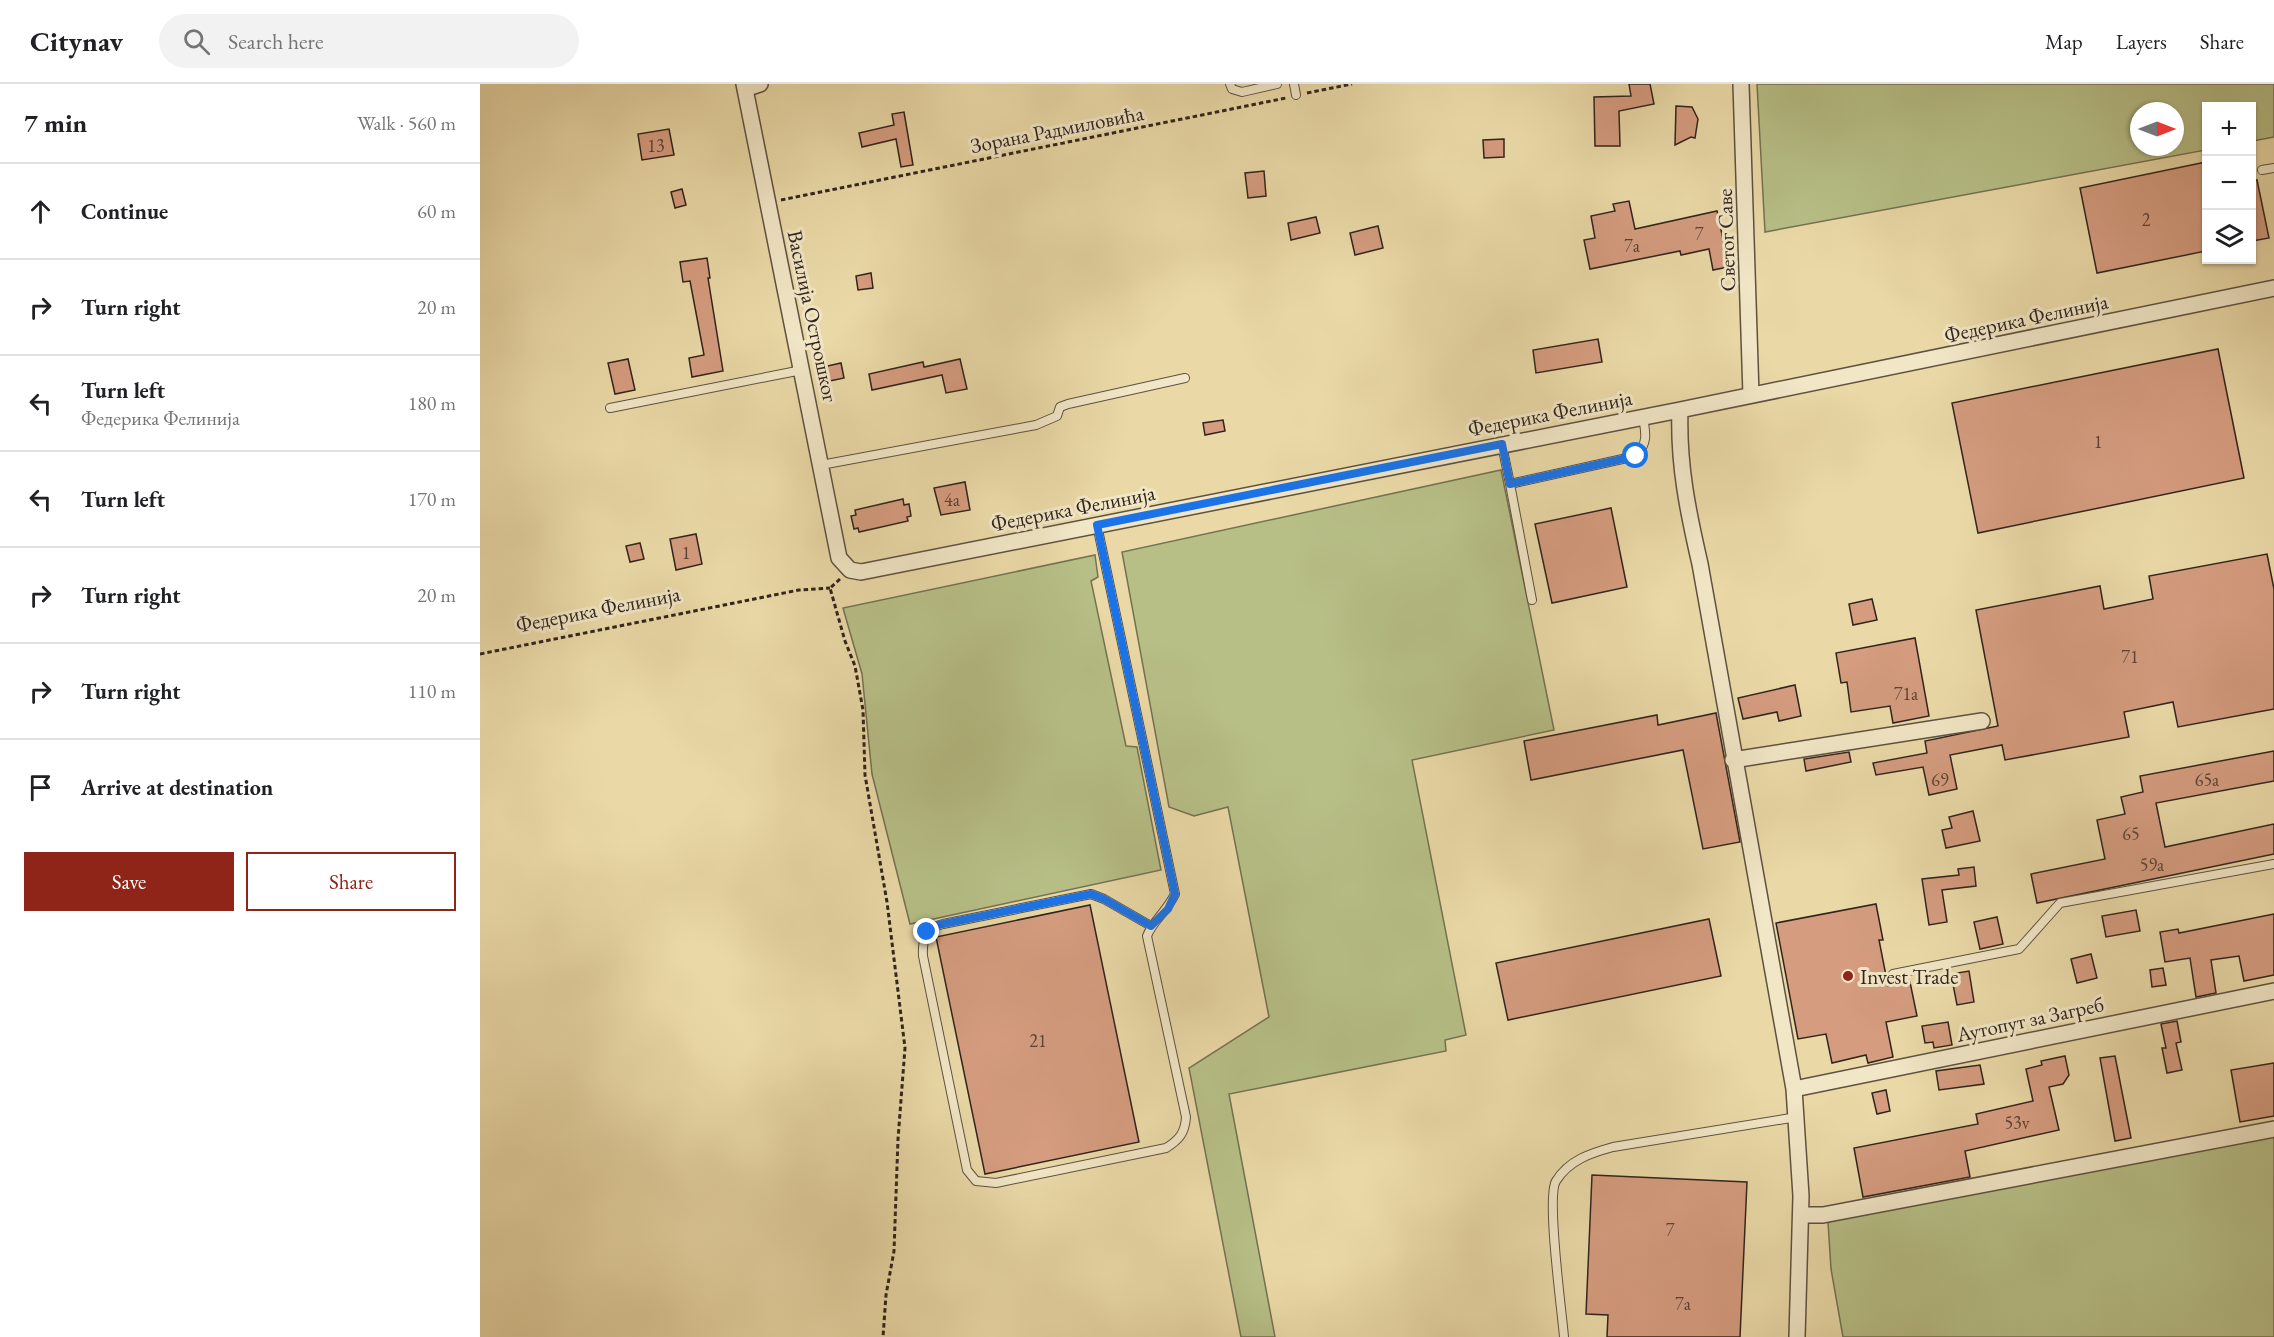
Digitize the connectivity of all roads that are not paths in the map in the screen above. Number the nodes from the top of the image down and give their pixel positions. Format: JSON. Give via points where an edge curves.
{"nodes":[{"id":1,"x":760,"y":84,"type":"edge"},
{"id":2,"x":1230,"y":84,"type":"edge"},
{"id":3,"x":1277,"y":84,"type":"edge"},
{"id":4,"x":1294,"y":84,"type":"edge"},
{"id":5,"x":1741,"y":84,"type":"edge"},
{"id":6,"x":744,"y":87,"type":"edge"},
{"id":7,"x":1296,"y":95,"type":"road end"},
{"id":8,"x":2274,"y":168,"type":"edge"},
{"id":9,"x":2262,"y":170,"type":"dead end"},
{"id":10,"x":2274,"y":288,"type":"edge"},
{"id":11,"x":803,"y":370,"type":"junction"},
{"id":12,"x":1185,"y":378,"type":"dead end"},
{"id":13,"x":1751,"y":395,"type":"junction"},
{"id":14,"x":610,"y":408,"type":"dead end"},
{"id":15,"x":1680,"y":410,"type":"junction"},
{"id":16,"x":1643,"y":417,"type":"junction"},
{"id":17,"x":1502,"y":444,"type":"junction"},
{"id":18,"x":821,"y":465,"type":"junction"},
{"id":19,"x":1510,"y":484,"type":"junction"},
{"id":20,"x":1097,"y":525,"type":"junction"},
{"id":21,"x":850,"y":570,"type":"joint"},
{"id":22,"x":1532,"y":600,"type":"dead end"},
{"id":23,"x":1982,"y":721,"type":"dead end"},
{"id":24,"x":1733,"y":760,"type":"junction"},
{"id":25,"x":2274,"y":864,"type":"edge"},
{"id":26,"x":1151,"y":926,"type":"junction"},
{"id":27,"x":1893,"y":974,"type":"dead end"},
{"id":28,"x":2274,"y":991,"type":"edge"},
{"id":29,"x":1794,"y":1089,"type":"junction"},
{"id":30,"x":1797,"y":1117,"type":"junction"},
{"id":31,"x":2274,"y":1129,"type":"edge"},
{"id":32,"x":1801,"y":1215,"type":"junction"},
{"id":33,"x":1564,"y":1337,"type":"edge"},
{"id":34,"x":1797,"y":1337,"type":"edge"}],
"edges":[{"from":1,"to":6,"type":"street"},
{"from":2,"to":3,"type":"lane","via":[[1232,89],[1242,92]]},
{"from":4,"to":7,"type":"lane"},
{"from":5,"to":13,"type":"street","name":"Светог Саве"},
{"from":6,"to":11,"type":"street","name":"Василија Острошког"},
{"from":8,"to":9,"type":"lane"},
{"from":10,"to":13,"type":"street","name":"Федерика Фелинија"},
{"from":11,"to":14,"type":"lane"},
{"from":11,"to":18,"type":"street","name":"Василија Острошког"},
{"from":12,"to":18,"type":"lane","via":[[1068,404],[1060,407],[1057,416],[1048,422],[1036,425]]},
{"from":13,"to":15,"type":"street","name":"Федерика Фелинија"},
{"from":15,"to":16,"type":"street","name":"Федерика Фелинија"},
{"from":15,"to":24,"type":"street","via":[[1683,492],[1700,564]]},
{"from":16,"to":17,"type":"street","name":"Федерика Фелинија"},
{"from":16,"to":19,"type":"lane","via":[[1647,438],[1636,456]]},
{"from":17,"to":19,"type":"lane"},
{"from":17,"to":20,"type":"street","name":"Федерика Фелинија"},
{"from":18,"to":21,"type":"street","name":"Василија Острошког","via":[[839,558]]},
{"from":19,"to":22,"type":"lane"},
{"from":20,"to":21,"type":"street","name":"Федерика Фелинија","via":[[883,569]]},
{"from":20,"to":26,"type":"lane","via":[[1175,894],[1168,909]]},
{"from":23,"to":24,"type":"street"},
{"from":24,"to":29,"type":"street"},
{"from":25,"to":27,"type":"lane","via":[[2060,903],[2019,949]]},
{"from":26,"to":26,"type":"lane","via":[[1147,936],[1149,952],[1186,1117],[1185,1129],[1177,1141],[1166,1148],[996,1183],[976,1181],[967,1170],[923,956],[927,932],[933,926],[1091,894]]},
{"from":28,"to":29,"type":"street","name":"Аутопут за Загреб"},
{"from":29,"to":30,"type":"street"},
{"from":30,"to":32,"type":"street"},
{"from":30,"to":33,"type":"lane","via":[[1613,1147],[1587,1154],[1569,1166],[1554,1183],[1553,1208]]},
{"from":31,"to":32,"type":"street","via":[[1834,1213]]},
{"from":32,"to":34,"type":"street"}]}
